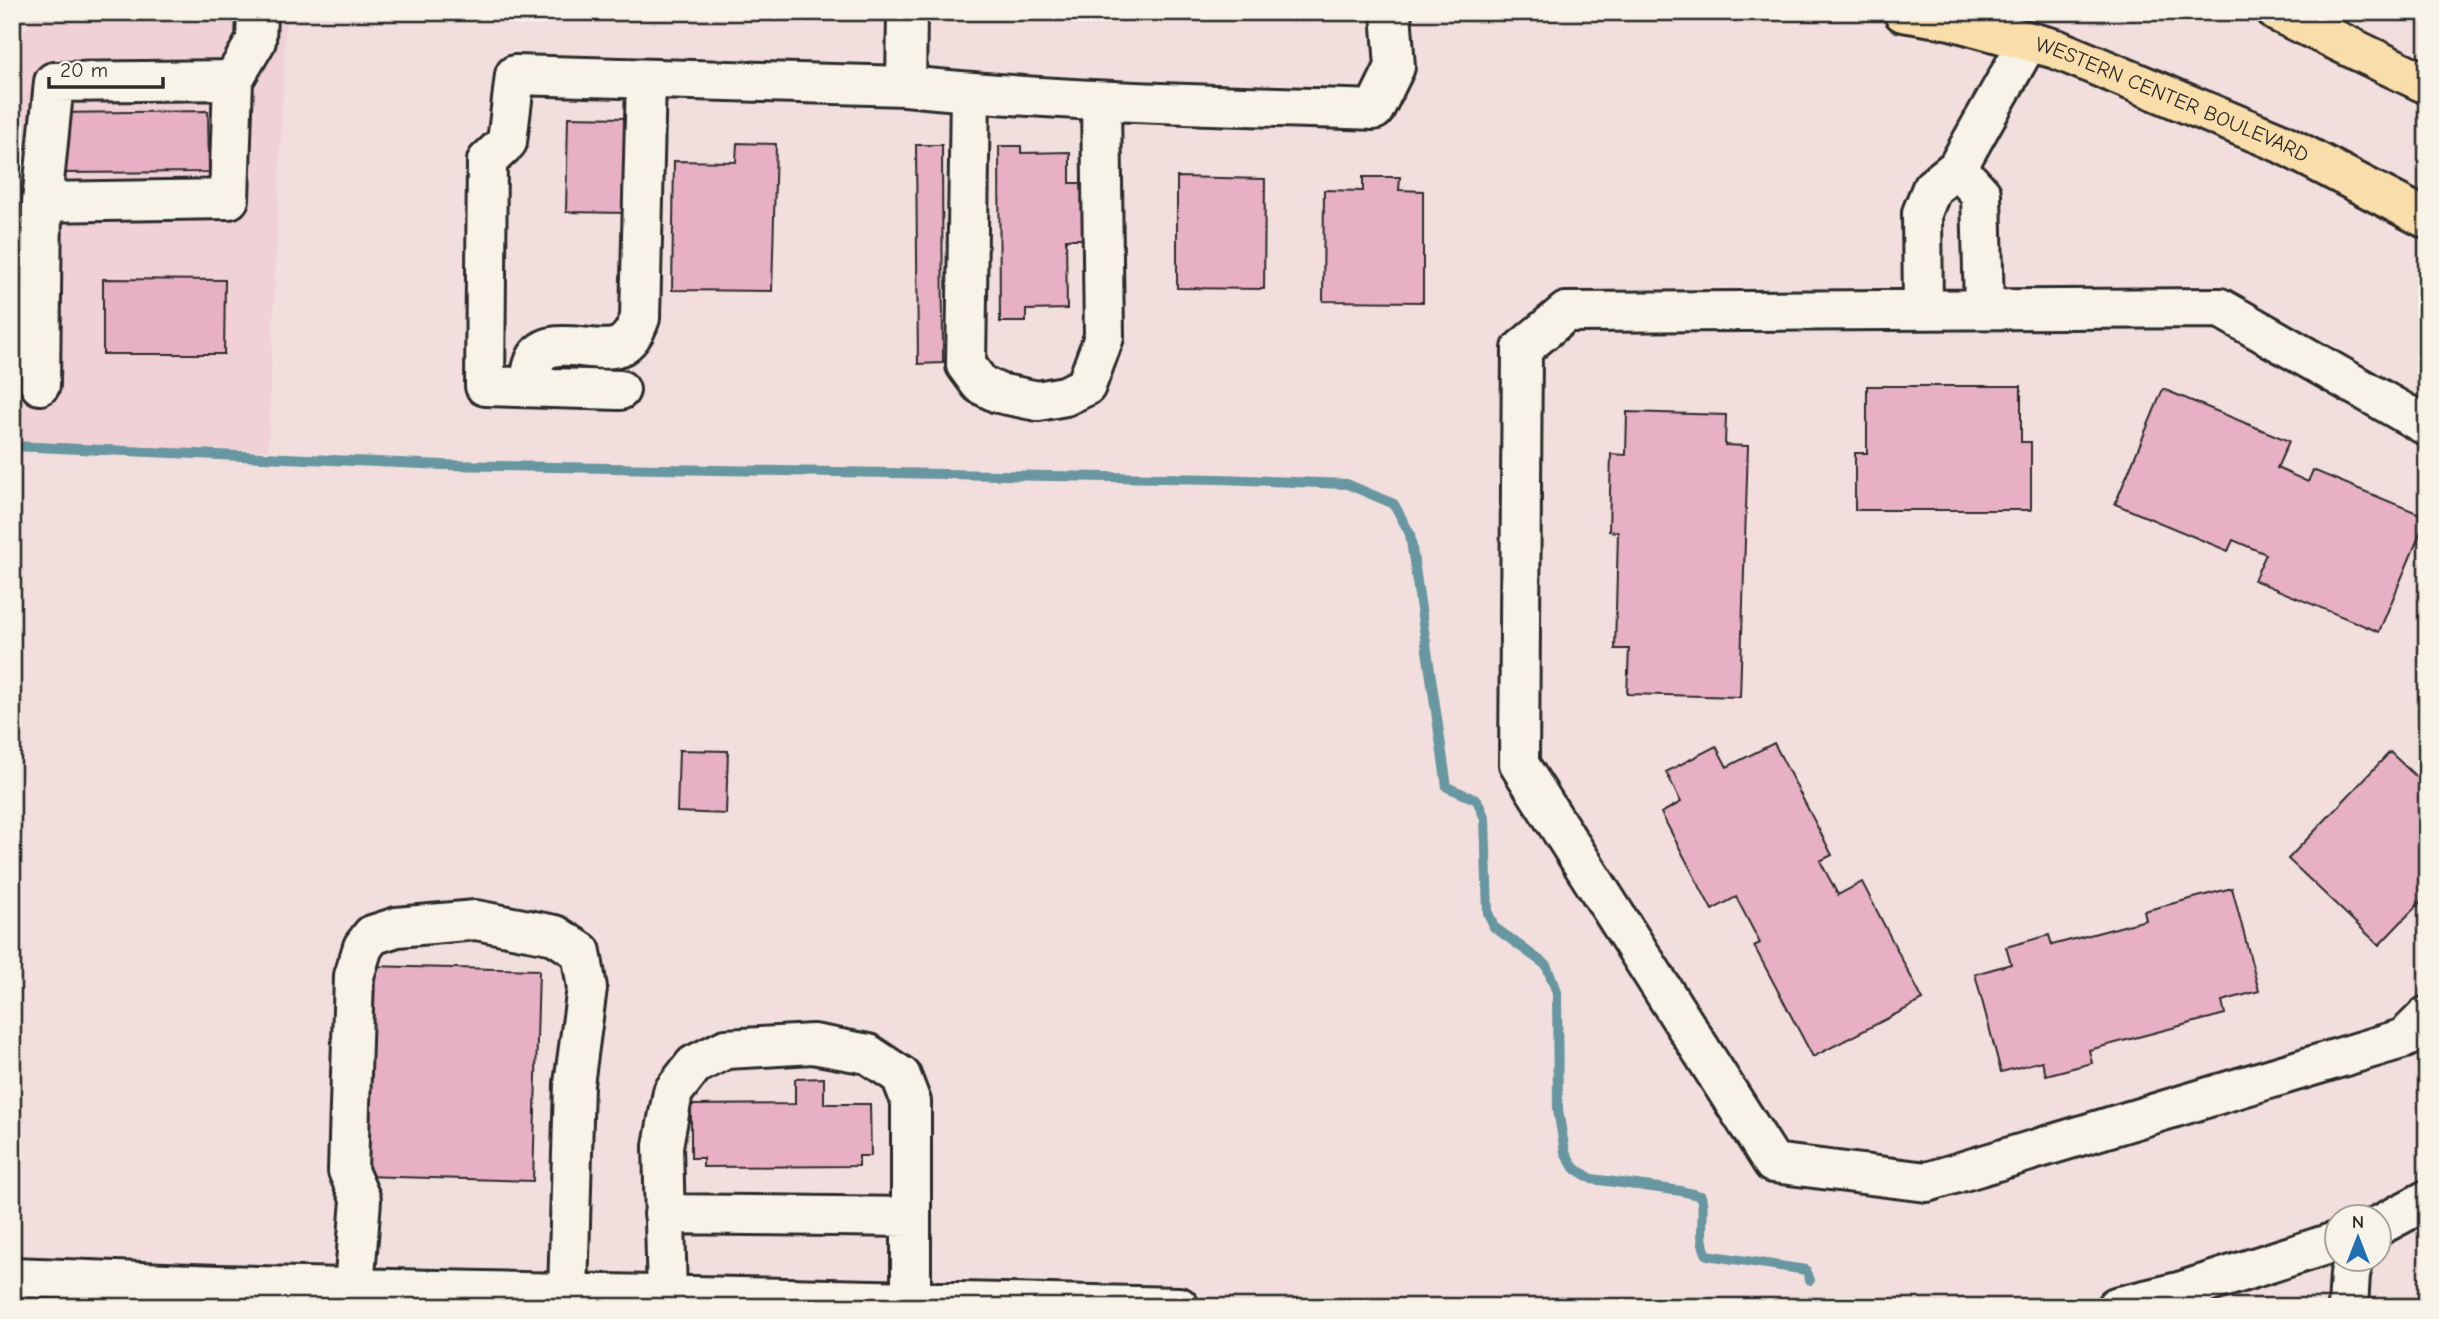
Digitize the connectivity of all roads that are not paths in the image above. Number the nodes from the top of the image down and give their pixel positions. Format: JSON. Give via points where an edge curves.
{"nodes":[{"id":1,"x":257,"y":12,"type":"edge"},
{"id":2,"x":907,"y":12,"type":"edge"},
{"id":3,"x":1391,"y":12,"type":"edge"},
{"id":4,"x":1903,"y":12,"type":"edge"},
{"id":5,"x":2277,"y":12,"type":"edge"},
{"id":6,"x":2033,"y":27,"type":"edge"},
{"id":7,"x":646,"y":79,"type":"junction"},
{"id":8,"x":233,"y":80,"type":"junction"},
{"id":9,"x":2427,"y":85,"type":"edge"},
{"id":10,"x":906,"y":86,"type":"junction"},
{"id":11,"x":970,"y":93,"type":"junction"},
{"id":12,"x":1101,"y":101,"type":"junction"},
{"id":13,"x":1957,"y":169,"type":"junction"},
{"id":14,"x":42,"y":202,"type":"junction"},
{"id":15,"x":2427,"y":219,"type":"edge"},
{"id":16,"x":27,"y":308,"type":"edge"},
{"id":17,"x":1984,"y":308,"type":"junction"},
{"id":18,"x":1923,"y":309,"type":"junction"},
{"id":19,"x":40,"y":385,"type":"dead end"},
{"id":20,"x":530,"y":387,"type":"junction"},
{"id":21,"x":621,"y":390,"type":"dead end"},
{"id":22,"x":2427,"y":426,"type":"edge"},
{"id":23,"x":2427,"y":1016,"type":"edge"},
{"id":24,"x":2427,"y":1200,"type":"edge"},
{"id":25,"x":664,"y":1214,"type":"junction"},
{"id":26,"x":911,"y":1217,"type":"junction"},
{"id":27,"x":2394,"y":1217,"type":"edge"},
{"id":28,"x":2324,"y":1245,"type":"edge"},
{"id":29,"x":2350,"y":1274,"type":"edge"},
{"id":30,"x":12,"y":1277,"type":"edge"},
{"id":31,"x":354,"y":1288,"type":"junction"},
{"id":32,"x":568,"y":1293,"type":"junction"},
{"id":33,"x":667,"y":1295,"type":"junction"},
{"id":34,"x":218,"y":1296,"type":"edge"},
{"id":35,"x":911,"y":1301,"type":"junction"},
{"id":36,"x":1179,"y":1307,"type":"edge"},
{"id":37,"x":2116,"y":1307,"type":"edge"},
{"id":38,"x":2348,"y":1307,"type":"edge"}],
"edges":[{"from":1,"to":8,"type":"street","via":[[256,41]]},
{"from":2,"to":10,"type":"street"},
{"from":3,"to":12,"type":"street","via":[[1395,67],[1374,110]]},
{"from":4,"to":6,"type":"main road","name":"WESTERN CENTER BOULEVARD"},
{"from":5,"to":9,"type":"main road"},
{"from":6,"to":13,"type":"street"},
{"from":6,"to":15,"type":"main road","name":"WESTERN CENTER BOULEVARD","via":[[2056,49],[2281,143]]},
{"from":7,"to":10,"type":"street"},
{"from":7,"to":20,"type":"street","via":[[640,318],[633,335],[620,346],[559,345],[544,351],[533,363]]},
{"from":7,"to":20,"type":"street","via":[[515,75],[507,142],[487,161],[485,386]]},
{"from":8,"to":14,"type":"street","via":[[54,82]]},
{"from":8,"to":14,"type":"street","via":[[229,199]]},
{"from":10,"to":11,"type":"street"},
{"from":11,"to":12,"type":"street"},
{"from":11,"to":12,"type":"street","via":[[966,365],[980,384],[998,393],[1038,401],[1086,386],[1104,337]]},
{"from":13,"to":17,"type":"street","via":[[1981,194]]},
{"from":13,"to":18,"type":"street","via":[[1932,188],[1922,213]]},
{"from":14,"to":16,"type":"street"},
{"from":16,"to":19,"type":"street"},
{"from":17,"to":18,"type":"street"},
{"from":17,"to":22,"type":"street","via":[[2220,308]]},
{"from":18,"to":23,"type":"street","via":[[1566,312],[1522,349],[1519,764],[1773,1163],[1927,1182],[2405,1038]]},
{"from":20,"to":21,"type":"street"},
{"from":24,"to":27,"type":"street"},
{"from":25,"to":26,"type":"street"},
{"from":25,"to":26,"type":"street","via":[[663,1146],[673,1092],[694,1065],[726,1049],[813,1044],[868,1054],[901,1076],[911,1102]]},
{"from":25,"to":33,"type":"street"},
{"from":26,"to":35,"type":"street"},
{"from":28,"to":37,"type":"street","via":[[2179,1292]]},
{"from":29,"to":38,"type":"street"},
{"from":30,"to":34,"type":"street"},
{"from":31,"to":32,"type":"street"},
{"from":31,"to":32,"type":"street","via":[[361,1200],[348,1171],[354,976],[363,947],[372,935],[397,927],[476,920],[555,935],[581,952],[587,988],[574,1084]]},
{"from":31,"to":34,"type":"street"},
{"from":32,"to":33,"type":"street"},
{"from":33,"to":35,"type":"street"},
{"from":35,"to":36,"type":"street"}]}
